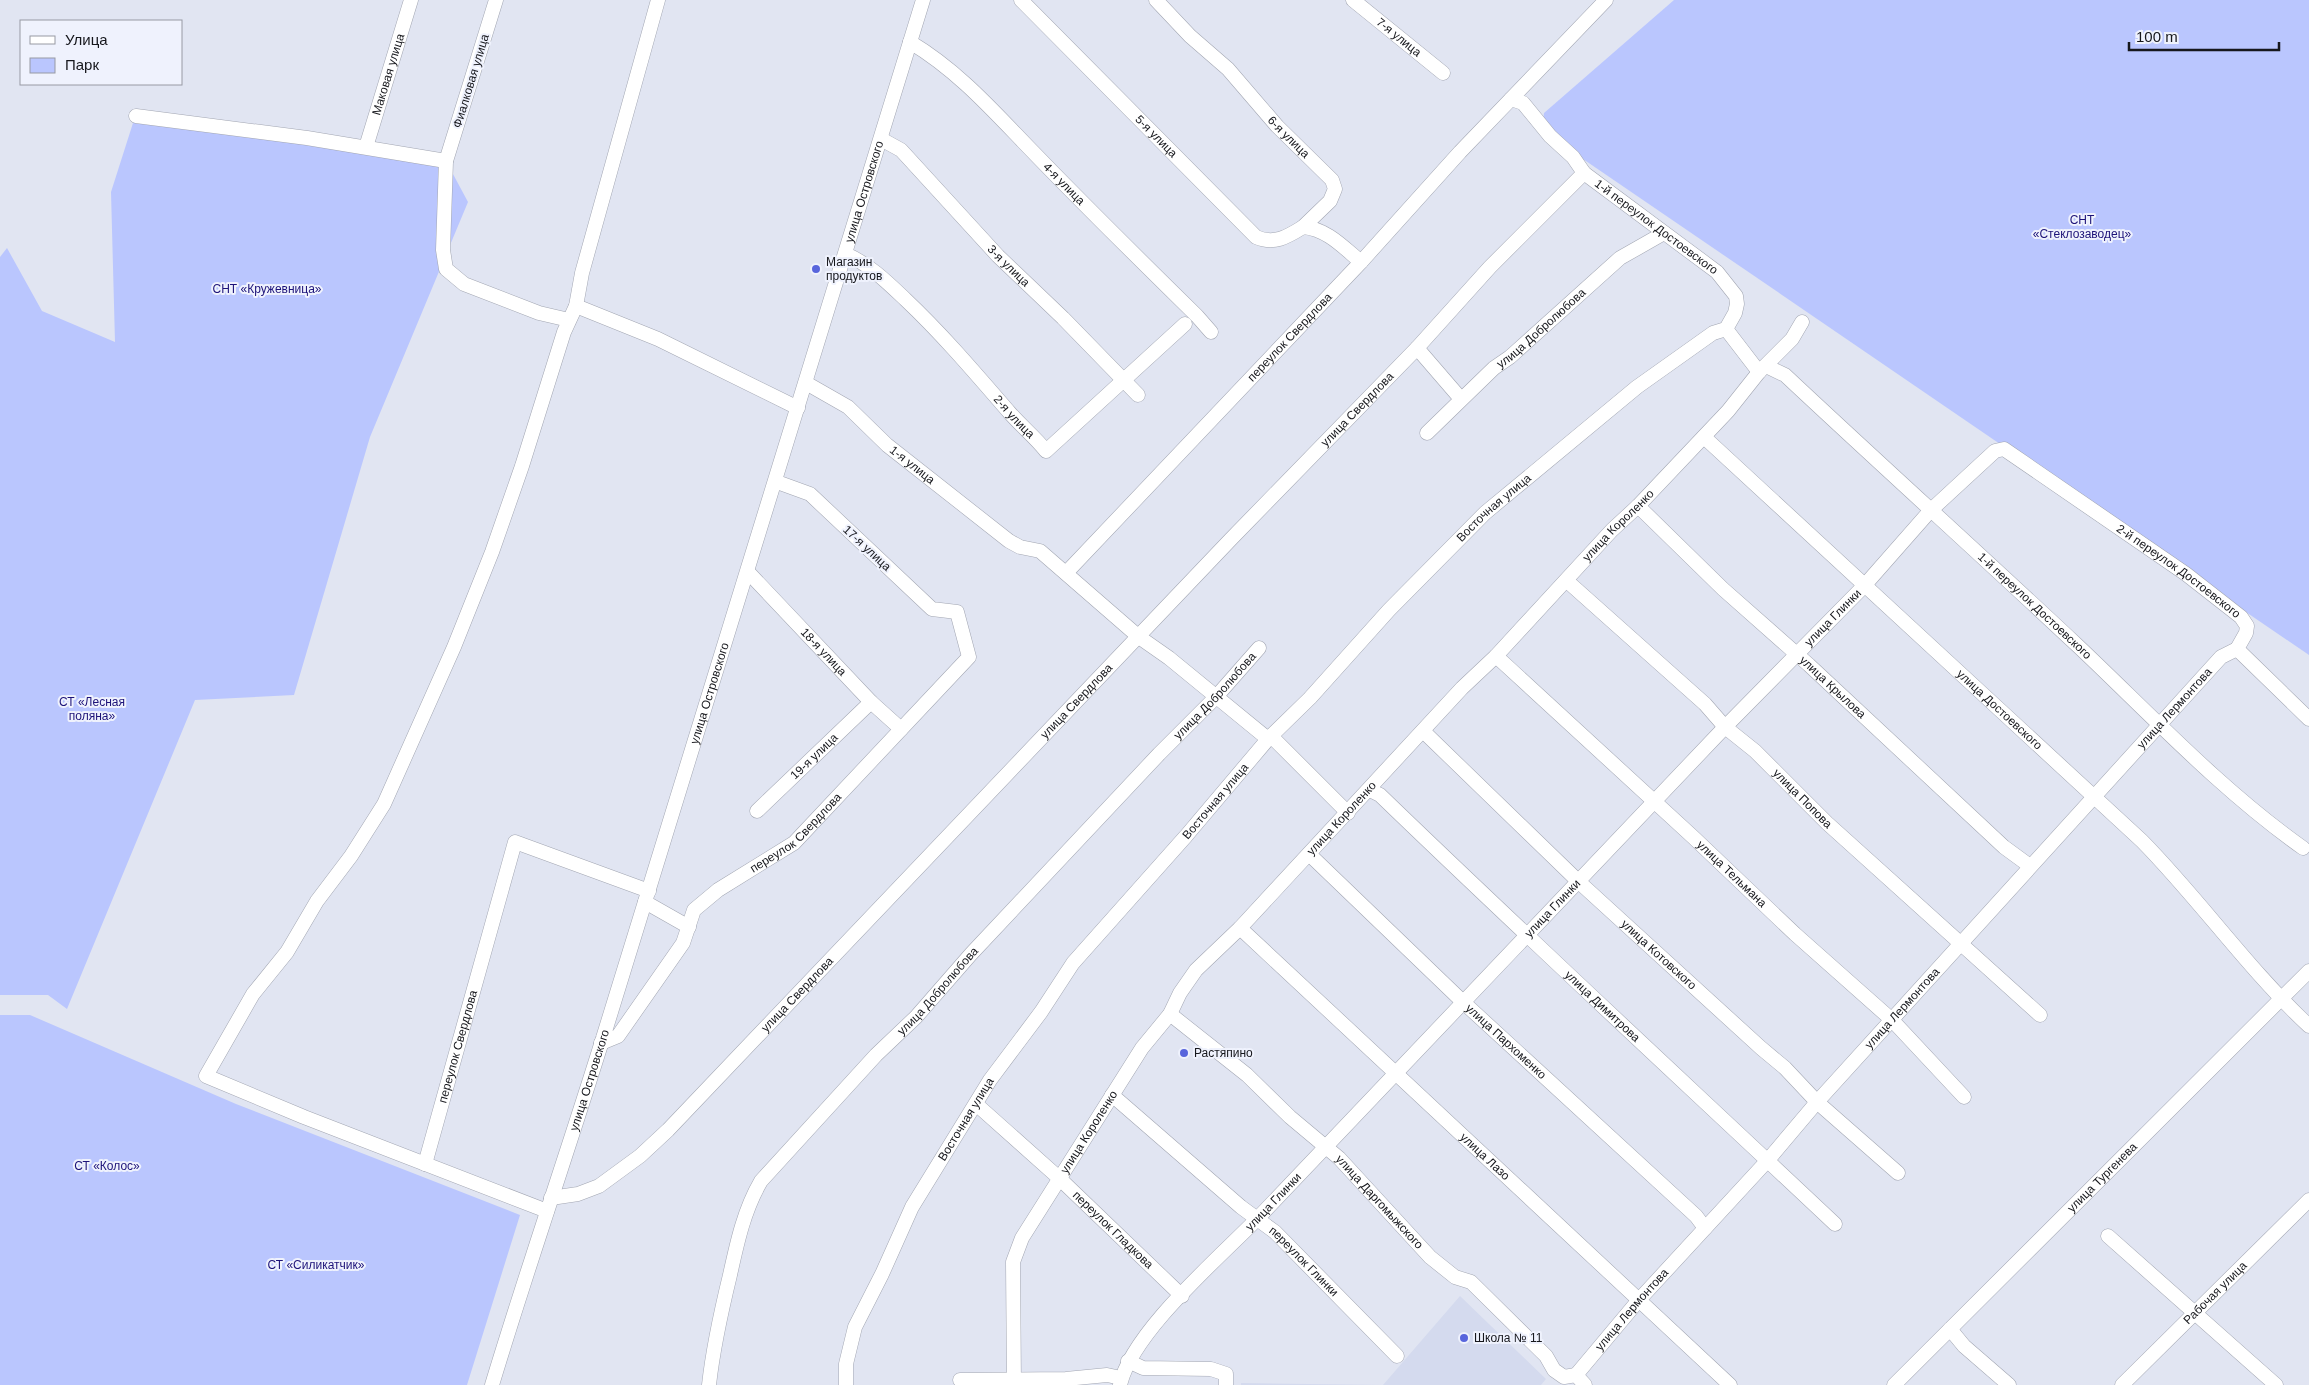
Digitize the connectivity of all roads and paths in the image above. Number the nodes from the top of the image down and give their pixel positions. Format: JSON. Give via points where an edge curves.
{"nodes":[{"id":1,"x":411,"y":0,"type":"edge"},
{"id":2,"x":496,"y":0,"type":"edge"},
{"id":3,"x":658,"y":0,"type":"edge"},
{"id":4,"x":923,"y":0,"type":"edge"},
{"id":5,"x":1021,"y":0,"type":"edge"},
{"id":6,"x":1156,"y":0,"type":"edge"},
{"id":7,"x":1353,"y":0,"type":"edge"},
{"id":8,"x":1606,"y":0,"type":"edge"},
{"id":9,"x":910,"y":42,"type":"junction"},
{"id":10,"x":1443,"y":73,"type":"dead end"},
{"id":11,"x":1511,"y":99,"type":"junction"},
{"id":12,"x":136,"y":116,"type":"dead end"},
{"id":13,"x":880,"y":139,"type":"junction"},
{"id":14,"x":366,"y":147,"type":"junction"},
{"id":15,"x":446,"y":161,"type":"junction"},
{"id":16,"x":1584,"y":173,"type":"junction"},
{"id":17,"x":1303,"y":227,"type":"junction"},
{"id":18,"x":1664,"y":233,"type":"junction"},
{"id":19,"x":846,"y":254,"type":"junction"},
{"id":20,"x":1361,"y":262,"type":"junction"},
{"id":21,"x":576,"y":306,"type":"junction"},
{"id":22,"x":569,"y":320,"type":"junction"},
{"id":23,"x":1802,"y":322,"type":"dead end"},
{"id":24,"x":1184,"y":324,"type":"dead end"},
{"id":25,"x":1726,"y":329,"type":"junction"},
{"id":26,"x":1211,"y":332,"type":"dead end"},
{"id":27,"x":1417,"y":348,"type":"junction"},
{"id":28,"x":1762,"y":369,"type":"junction"},
{"id":29,"x":1123,"y":380,"type":"junction"},
{"id":30,"x":806,"y":383,"type":"junction"},
{"id":31,"x":1138,"y":395,"type":"dead end"},
{"id":32,"x":1461,"y":399,"type":"junction"},
{"id":33,"x":798,"y":408,"type":"junction"},
{"id":34,"x":1427,"y":433,"type":"dead end"},
{"id":35,"x":1704,"y":436,"type":"junction"},
{"id":36,"x":2004,"y":449,"type":"joint"},
{"id":37,"x":777,"y":482,"type":"junction"},
{"id":38,"x":1638,"y":506,"type":"junction"},
{"id":39,"x":1930,"y":511,"type":"junction"},
{"id":40,"x":748,"y":572,"type":"junction"},
{"id":41,"x":1066,"y":573,"type":"junction"},
{"id":42,"x":1567,"y":581,"type":"junction"},
{"id":43,"x":1864,"y":586,"type":"junction"},
{"id":44,"x":956,"y":612,"type":"joint"},
{"id":45,"x":1139,"y":637,"type":"junction"},
{"id":46,"x":1259,"y":648,"type":"dead end"},
{"id":47,"x":2237,"y":649,"type":"junction"},
{"id":48,"x":1797,"y":655,"type":"junction"},
{"id":49,"x":1496,"y":656,"type":"junction"},
{"id":50,"x":1215,"y":698,"type":"junction"},
{"id":51,"x":871,"y":702,"type":"junction"},
{"id":52,"x":2309,"y":719,"type":"edge"},
{"id":53,"x":2160,"y":723,"type":"junction"},
{"id":54,"x":1726,"y":727,"type":"junction"},
{"id":55,"x":901,"y":729,"type":"junction"},
{"id":56,"x":1423,"y":731,"type":"junction"},
{"id":57,"x":1269,"y":738,"type":"junction"},
{"id":58,"x":1370,"y":790,"type":"junction"},
{"id":59,"x":2094,"y":797,"type":"junction"},
{"id":60,"x":1655,"y":803,"type":"junction"},
{"id":61,"x":757,"y":811,"type":"dead end"},
{"id":62,"x":1348,"y":813,"type":"junction"},
{"id":63,"x":2303,"y":848,"type":"dead end"},
{"id":64,"x":1309,"y":854,"type":"junction"},
{"id":65,"x":2030,"y":866,"type":"junction"},
{"id":66,"x":1579,"y":882,"type":"junction"},
{"id":67,"x":647,"y":897,"type":"junction"},
{"id":68,"x":689,"y":927,"type":"junction"},
{"id":69,"x":1240,"y":928,"type":"junction"},
{"id":70,"x":1526,"y":936,"type":"junction"},
{"id":71,"x":1961,"y":942,"type":"junction"},
{"id":72,"x":2309,"y":971,"type":"edge"},
{"id":73,"x":2280,"y":999,"type":"junction"},
{"id":74,"x":1463,"y":1002,"type":"junction"},
{"id":75,"x":1170,"y":1014,"type":"junction"},
{"id":76,"x":2040,"y":1015,"type":"dead end"},
{"id":77,"x":1892,"y":1020,"type":"junction"},
{"id":78,"x":2309,"y":1026,"type":"edge"},
{"id":79,"x":601,"y":1043,"type":"junction"},
{"id":80,"x":1394,"y":1073,"type":"junction"},
{"id":81,"x":1112,"y":1095,"type":"junction"},
{"id":82,"x":1964,"y":1097,"type":"dead end"},
{"id":83,"x":1817,"y":1102,"type":"junction"},
{"id":84,"x":976,"y":1104,"type":"junction"},
{"id":85,"x":1324,"y":1147,"type":"junction"},
{"id":86,"x":1768,"y":1160,"type":"junction"},
{"id":87,"x":425,"y":1164,"type":"junction"},
{"id":88,"x":1898,"y":1173,"type":"dead end"},
{"id":89,"x":1059,"y":1178,"type":"junction"},
{"id":90,"x":2309,"y":1200,"type":"edge"},
{"id":91,"x":549,"y":1204,"type":"junction"},
{"id":92,"x":1258,"y":1218,"type":"junction"},
{"id":93,"x":1834,"y":1224,"type":"dead end"},
{"id":94,"x":1705,"y":1228,"type":"junction"},
{"id":95,"x":2108,"y":1236,"type":"dead end"},
{"id":96,"x":1182,"y":1296,"type":"junction"},
{"id":97,"x":1638,"y":1301,"type":"junction"},
{"id":98,"x":2195,"y":1314,"type":"junction"},
{"id":99,"x":1950,"y":1330,"type":"junction"},
{"id":100,"x":1397,"y":1356,"type":"dead end"},
{"id":101,"x":1128,"y":1361,"type":"junction"},
{"id":102,"x":960,"y":1380,"type":"dead end"},
{"id":103,"x":1226,"y":1380,"type":"edge"},
{"id":104,"x":1581,"y":1380,"type":"edge"},
{"id":105,"x":1120,"y":1381,"type":"edge"},
{"id":106,"x":1014,"y":1382,"type":"edge"},
{"id":107,"x":492,"y":1385,"type":"edge"},
{"id":108,"x":709,"y":1385,"type":"edge"},
{"id":109,"x":846,"y":1385,"type":"edge"},
{"id":110,"x":1730,"y":1385,"type":"edge"},
{"id":111,"x":1894,"y":1385,"type":"edge"},
{"id":112,"x":2009,"y":1385,"type":"edge"},
{"id":113,"x":2122,"y":1385,"type":"edge"},
{"id":114,"x":2276,"y":1385,"type":"edge"}],
"edges":[{"from":1,"to":14,"type":"street","name":"Маковая улица"},
{"from":2,"to":15,"type":"street","name":"Фиалковая улица"},
{"from":3,"to":21,"type":"street"},
{"from":4,"to":9,"type":"street","name":"улица Островского"},
{"from":5,"to":17,"type":"street","name":"5-я улица","via":[[1256,236],[1263,240],[1278,240]]},
{"from":6,"to":17,"type":"street","name":"6-я улица","via":[[1228,69],[1332,180],[1335,189],[1330,201]]},
{"from":7,"to":10,"type":"street","name":"7-я улица"},
{"from":8,"to":11,"type":"street","name":"переулок Свердлова"},
{"from":9,"to":13,"type":"street","name":"улица Островского"},
{"from":9,"to":26,"type":"street","name":"4-я улица","via":[[943,63],[980,95]]},
{"from":11,"to":16,"type":"street","name":"1-й переулок Достоевского","via":[[1523,103]]},
{"from":11,"to":20,"type":"street","name":"переулок Свердлова"},
{"from":12,"to":14,"type":"street"},
{"from":13,"to":19,"type":"street","name":"улица Островского"},
{"from":13,"to":29,"type":"street","name":"3-я улица","via":[[901,150],[998,256]]},
{"from":14,"to":15,"type":"street"},
{"from":15,"to":22,"type":"street","name":"Фиалковая улица","via":[[443,250],[446,270],[464,284],[539,313]]},
{"from":16,"to":18,"type":"street","name":"1-й переулок Достоевского"},
{"from":16,"to":27,"type":"street","name":"улица Свердлова","via":[[1490,267]]},
{"from":17,"to":20,"type":"street","via":[[1328,235]]},
{"from":18,"to":25,"type":"street","name":"1-й переулок Достоевского","via":[[1717,272],[1736,296],[1735,313]]},
{"from":18,"to":32,"type":"street","name":"улица Добролюбова","via":[[1620,258]]},
{"from":19,"to":29,"type":"street","name":"2-я улица","via":[[864,262],[914,308],[983,379],[1046,451]]},
{"from":19,"to":30,"type":"street","name":"улица Островского"},
{"from":20,"to":41,"type":"street","name":"переулок Свердлова"},
{"from":21,"to":22,"type":"street"},
{"from":21,"to":33,"type":"street","via":[[658,338]]},
{"from":22,"to":87,"type":"street","via":[[492,552],[384,804],[317,901],[287,952],[253,994],[206,1076]]},
{"from":23,"to":28,"type":"street","name":"улица Короленко","via":[[1792,339]]},
{"from":24,"to":29,"type":"street","name":"2-я улица"},
{"from":25,"to":28,"type":"street","name":"1-й переулок Достоевского"},
{"from":25,"to":57,"type":"street","name":"Восточная улица","via":[[1713,333],[1638,387],[1485,513]]},
{"from":27,"to":32,"type":"street"},
{"from":27,"to":45,"type":"street","name":"улица Свердлова"},
{"from":28,"to":35,"type":"street","name":"улица Короленко"},
{"from":28,"to":39,"type":"street","name":"1-й переулок Достоевского","via":[[1785,375]]},
{"from":29,"to":31,"type":"street","name":"3-я улица"},
{"from":30,"to":33,"type":"street","name":"улица Островского"},
{"from":30,"to":41,"type":"street","name":"1-я улица","via":[[848,408],[887,445],[989,526],[1020,547],[1040,551]]},
{"from":32,"to":34,"type":"street","name":"улица Добролюбова"},
{"from":33,"to":37,"type":"street","name":"улица Островского"},
{"from":35,"to":38,"type":"street","name":"улица Короленко"},
{"from":35,"to":43,"type":"street","name":"улица Достоевского"},
{"from":36,"to":39,"type":"street","name":"улица Глинки","via":[[1995,451]]},
{"from":36,"to":47,"type":"street","name":"2-й переулок Достоевского","via":[[2186,574],[2242,617],[2247,626],[2246,633]]},
{"from":37,"to":40,"type":"street","name":"улица Островского"},
{"from":37,"to":44,"type":"street","name":"17-я улица","via":[[810,494],[932,609]]},
{"from":38,"to":42,"type":"street","name":"улица Короленко"},
{"from":38,"to":48,"type":"street","name":"улица Крылова"},
{"from":39,"to":43,"type":"street","name":"улица Глинки"},
{"from":39,"to":53,"type":"street","name":"1-й переулок Достоевского"},
{"from":40,"to":51,"type":"street","name":"18-я улица"},
{"from":40,"to":67,"type":"street","name":"улица Островского"},
{"from":41,"to":45,"type":"street","name":"1-я улица"},
{"from":42,"to":49,"type":"street","name":"улица Короленко"},
{"from":42,"to":54,"type":"street","name":"улица Попова","via":[[1705,704]]},
{"from":43,"to":48,"type":"street","name":"улица Глинки"},
{"from":43,"to":59,"type":"street","name":"улица Достоевского"},
{"from":44,"to":55,"type":"street","name":"переулок Свердлова","via":[[969,657]]},
{"from":45,"to":50,"type":"street","name":"1-я улица"},
{"from":45,"to":91,"type":"street","name":"улица Свердлова","via":[[668,1130],[640,1156],[599,1186]]},
{"from":46,"to":50,"type":"street","name":"улица Добролюбова"},
{"from":47,"to":52,"type":"street"},
{"from":47,"to":53,"type":"street","name":"улица Лермонтова","via":[[2221,657]]},
{"from":48,"to":54,"type":"street","name":"улица Глинки"},
{"from":48,"to":65,"type":"street","name":"улица Крылова","via":[[2004,847]]},
{"from":49,"to":56,"type":"street","name":"улица Короленко"},
{"from":49,"to":60,"type":"street","name":"улица Тельмана"},
{"from":50,"to":57,"type":"street","name":"1-я улица"},
{"from":50,"to":108,"type":"street","name":"улица Добролюбова","via":[[1057,862],[761,1181],[740,1233],[718,1325]]},
{"from":51,"to":55,"type":"street","name":"18-я улица"},
{"from":51,"to":61,"type":"street","name":"19-я улица"},
{"from":53,"to":59,"type":"street","name":"улица Лермонтова"},
{"from":53,"to":63,"type":"street","name":"1-й переулок Достоевского","via":[[2224,784]]},
{"from":54,"to":60,"type":"street","name":"улица Глинки"},
{"from":54,"to":71,"type":"street","name":"улица Попова","via":[[1755,751],[1827,823]]},
{"from":55,"to":68,"type":"street","name":"переулок Свердлова","via":[[794,843],[718,890],[694,910]]},
{"from":56,"to":58,"type":"street","name":"улица Короленко"},
{"from":56,"to":66,"type":"street","name":"улица Котовского"},
{"from":57,"to":62,"type":"street","name":"1-я улица"},
{"from":57,"to":84,"type":"street","name":"Восточная улица","via":[[1073,963]]},
{"from":58,"to":62,"type":"street","name":"улица Короленко"},
{"from":58,"to":70,"type":"street","name":"улица Димитрова","via":[[1380,795]]},
{"from":59,"to":65,"type":"street","name":"улица Лермонтова"},
{"from":59,"to":73,"type":"street","name":"улица Достоевского","via":[[2168,867]]},
{"from":60,"to":66,"type":"street","name":"улица Глинки"},
{"from":60,"to":77,"type":"street","name":"улица Тельмана"},
{"from":62,"to":64,"type":"street","name":"улица Короленко"},
{"from":64,"to":69,"type":"street","name":"улица Короленко"},
{"from":64,"to":74,"type":"street","name":"улица Пархоменко"},
{"from":65,"to":71,"type":"street","name":"улица Лермонтова"},
{"from":66,"to":70,"type":"street","name":"улица Глинки"},
{"from":66,"to":83,"type":"street","name":"улица Котовского","via":[[1785,1068]]},
{"from":67,"to":68,"type":"street"},
{"from":67,"to":79,"type":"street","name":"улица Островского"},
{"from":67,"to":87,"type":"street","name":"переулок Свердлова","via":[[515,842]]},
{"from":68,"to":79,"type":"street","name":"переулок Свердлова","via":[[683,943],[618,1036]]},
{"from":69,"to":75,"type":"street","name":"улица Короленко","via":[[1196,970]]},
{"from":69,"to":80,"type":"street","name":"улица Лазо"},
{"from":70,"to":74,"type":"street","name":"улица Глинки"},
{"from":70,"to":86,"type":"street","name":"улица Димитрова"},
{"from":71,"to":76,"type":"street","name":"улица Попова"},
{"from":71,"to":77,"type":"street","name":"улица Лермонтова"},
{"from":72,"to":73,"type":"street","name":"улица Тургенева"},
{"from":73,"to":78,"type":"street","name":"улица Достоевского"},
{"from":73,"to":99,"type":"street","name":"улица Тургенева"},
{"from":74,"to":80,"type":"street","name":"улица Глинки"},
{"from":74,"to":94,"type":"street","name":"улица Пархоменко","via":[[1696,1216]]},
{"from":75,"to":81,"type":"street","name":"улица Короленко","via":[[1142,1048]]},
{"from":75,"to":85,"type":"street","name":"улица Даргомыжского","via":[[1247,1075]]},
{"from":77,"to":82,"type":"street","name":"улица Тельмана"},
{"from":77,"to":83,"type":"street","name":"улица Лермонтова"},
{"from":79,"to":91,"type":"street","name":"улица Островского"},
{"from":80,"to":85,"type":"street","name":"улица Глинки"},
{"from":80,"to":97,"type":"street","name":"улица Лазо"},
{"from":81,"to":89,"type":"street","name":"улица Короленко"},
{"from":81,"to":92,"type":"street","name":"переулок Глинки","via":[[1240,1207]]},
{"from":83,"to":86,"type":"street","name":"улица Лермонтова"},
{"from":83,"to":88,"type":"street","name":"улица Котовского"},
{"from":84,"to":89,"type":"street","name":"переулок Гладкова"},
{"from":84,"to":109,"type":"street","name":"Восточная улица","via":[[912,1207],[855,1327],[846,1364]]},
{"from":85,"to":92,"type":"street","name":"улица Глинки"},
{"from":85,"to":104,"type":"street","name":"улица Даргомыжского","via":[[1339,1158],[1430,1257],[1455,1277],[1470,1282],[1546,1356],[1554,1370],[1564,1377]]},
{"from":86,"to":93,"type":"street","name":"улица Димитрова"},
{"from":86,"to":94,"type":"street","name":"улица Лермонтова"},
{"from":87,"to":91,"type":"street"},
{"from":89,"to":96,"type":"street","name":"переулок Гладкова"},
{"from":89,"to":106,"type":"street","name":"улица Короленко","via":[[1022,1238],[1014,1262]]},
{"from":90,"to":98,"type":"street","name":"Рабочая улица"},
{"from":91,"to":107,"type":"street","name":"улица Островского"},
{"from":92,"to":96,"type":"street","name":"улица Глинки"},
{"from":92,"to":100,"type":"street","name":"переулок Глинки"},
{"from":94,"to":97,"type":"street","name":"улица Лермонтова"},
{"from":95,"to":98,"type":"street"},
{"from":96,"to":101,"type":"street","name":"улица Глинки","via":[[1148,1332]]},
{"from":97,"to":104,"type":"street","name":"улица Лермонтова"},
{"from":97,"to":110,"type":"street","name":"улица Лазо"},
{"from":98,"to":113,"type":"street","name":"Рабочая улица"},
{"from":98,"to":114,"type":"street"},
{"from":99,"to":111,"type":"street","name":"улица Тургенева"},
{"from":99,"to":112,"type":"street"},
{"from":101,"to":103,"type":"street","via":[[1143,1368],[1211,1369]]},
{"from":101,"to":105,"type":"street","name":"улица Глинки"},
{"from":102,"to":106,"type":"street"},
{"from":105,"to":106,"type":"street","via":[[1106,1375]]}]}
